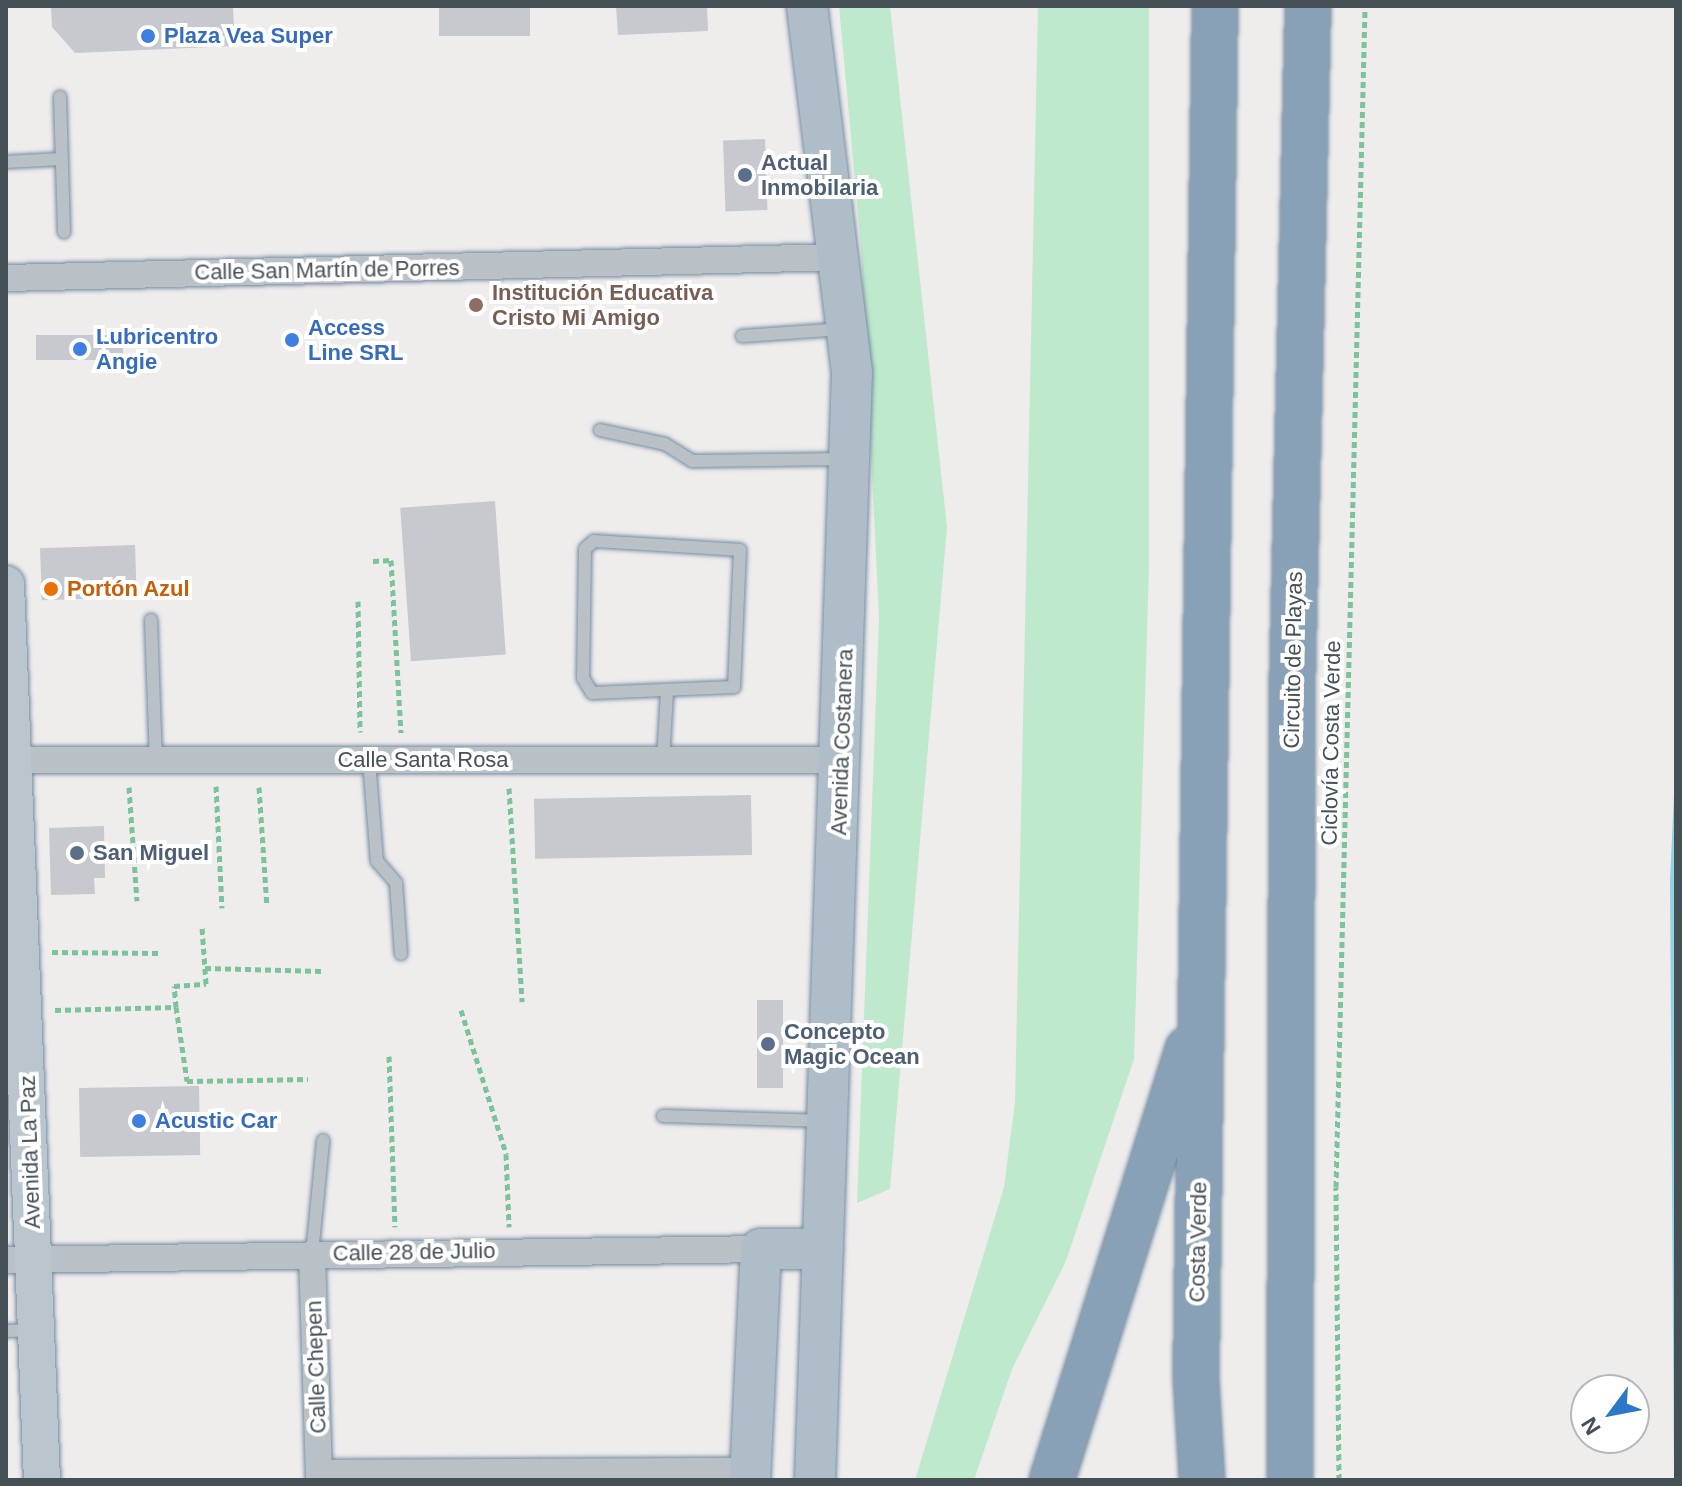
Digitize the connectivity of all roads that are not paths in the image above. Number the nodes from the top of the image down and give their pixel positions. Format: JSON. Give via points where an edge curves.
{"nodes":[{"id":1,"x":807,"y":6,"type":"edge"},
{"id":2,"x":1215,"y":6,"type":"edge"},
{"id":3,"x":1308,"y":6,"type":"edge"},
{"id":4,"x":60,"y":97,"type":"dead end"},
{"id":5,"x":61,"y":159,"type":"junction"},
{"id":6,"x":6,"y":162,"type":"edge"},
{"id":7,"x":64,"y":232,"type":"dead end"},
{"id":8,"x":841,"y":257,"type":"junction"},
{"id":9,"x":6,"y":278,"type":"edge"},
{"id":10,"x":848,"y":328,"type":"junction"},
{"id":11,"x":742,"y":336,"type":"dead end"},
{"id":12,"x":600,"y":430,"type":"dead end"},
{"id":13,"x":851,"y":459,"type":"junction"},
{"id":14,"x":6,"y":584,"type":"edge"},
{"id":15,"x":151,"y":620,"type":"dead end"},
{"id":16,"x":667,"y":692,"type":"junction"},
{"id":17,"x":8,"y":699,"type":"edge"},
{"id":18,"x":10,"y":760,"type":"edge"},
{"id":19,"x":156,"y":760,"type":"junction"},
{"id":20,"x":365,"y":760,"type":"junction"},
{"id":21,"x":663,"y":760,"type":"junction"},
{"id":22,"x":840,"y":760,"type":"junction"},
{"id":23,"x":16,"y":939,"type":"edge"},
{"id":24,"x":401,"y":954,"type":"dead end"},
{"id":25,"x":1202,"y":1005,"type":"junction"},
{"id":26,"x":17,"y":1115,"type":"edge"},
{"id":27,"x":663,"y":1116,"type":"dead end"},
{"id":28,"x":828,"y":1121,"type":"junction"},
{"id":29,"x":323,"y":1141,"type":"dead end"},
{"id":30,"x":761,"y":1249,"type":"junction"},
{"id":31,"x":823,"y":1249,"type":"junction"},
{"id":32,"x":312,"y":1254,"type":"junction"},
{"id":33,"x":20,"y":1259,"type":"edge"},
{"id":34,"x":22,"y":1330,"type":"edge"},
{"id":35,"x":319,"y":1476,"type":"edge"},
{"id":36,"x":750,"y":1476,"type":"edge"},
{"id":37,"x":42,"y":1480,"type":"edge"},
{"id":38,"x":815,"y":1480,"type":"edge"},
{"id":39,"x":1052,"y":1480,"type":"edge"},
{"id":40,"x":1202,"y":1480,"type":"edge"},
{"id":41,"x":1290,"y":1480,"type":"edge"}],
"edges":[{"from":1,"to":8,"type":"main road","name":"Avenida Costanera"},
{"from":2,"to":25,"type":"highway"},
{"from":3,"to":41,"type":"highway","name":"Circuito de Playas","via":[[1298,238],[1286,1313]]},
{"from":4,"to":5,"type":"lane"},
{"from":5,"to":6,"type":"lane"},
{"from":5,"to":7,"type":"lane"},
{"from":8,"to":9,"type":"street","name":"Calle San Martín de Porres"},
{"from":8,"to":10,"type":"main road","name":"Avenida Costanera"},
{"from":10,"to":11,"type":"lane"},
{"from":10,"to":13,"type":"main road","name":"Avenida Costanera"},
{"from":12,"to":13,"type":"lane","via":[[665,444],[692,461]]},
{"from":13,"to":22,"type":"main road","name":"Avenida Costanera"},
{"from":14,"to":17,"type":"main road","name":"Avenida La Paz"},
{"from":15,"to":19,"type":"lane"},
{"from":16,"to":16,"type":"lane","via":[[736,685],[741,552],[594,541],[585,549],[585,684],[597,695]]},
{"from":16,"to":21,"type":"lane"},
{"from":17,"to":18,"type":"main road","name":"Avenida La Paz"},
{"from":18,"to":19,"type":"street","name":"Calle Santa Rosa"},
{"from":18,"to":23,"type":"main road","name":"Avenida La Paz"},
{"from":19,"to":20,"type":"street","name":"Calle Santa Rosa"},
{"from":20,"to":21,"type":"street","name":"Calle Santa Rosa"},
{"from":20,"to":24,"type":"lane","via":[[377,861],[396,883]]},
{"from":21,"to":22,"type":"street","name":"Calle Santa Rosa"},
{"from":22,"to":28,"type":"main road","name":"Avenida Costanera"},
{"from":23,"to":26,"type":"main road","name":"Avenida La Paz","via":[[24,1011]]},
{"from":25,"to":39,"type":"highway"},
{"from":25,"to":40,"type":"highway","name":"Costa Verde","via":[[1196,1378]]},
{"from":26,"to":33,"type":"main road","name":"Avenida La Paz"},
{"from":27,"to":28,"type":"lane"},
{"from":28,"to":31,"type":"main road","name":"Avenida Costanera"},
{"from":29,"to":32,"type":"lane"},
{"from":30,"to":31,"type":"main road","name":"Calle 28 de Julio"},
{"from":30,"to":32,"type":"street","name":"Calle 28 de Julio"},
{"from":30,"to":36,"type":"main road"},
{"from":31,"to":38,"type":"main road","name":"Avenida Costanera"},
{"from":32,"to":33,"type":"street","name":"Calle 28 de Julio"},
{"from":32,"to":35,"type":"street","name":"Calle Chepen"},
{"from":33,"to":34,"type":"main road","name":"Avenida La Paz"},
{"from":34,"to":37,"type":"main road","name":"Avenida La Paz"},
{"from":35,"to":36,"type":"street"}]}
